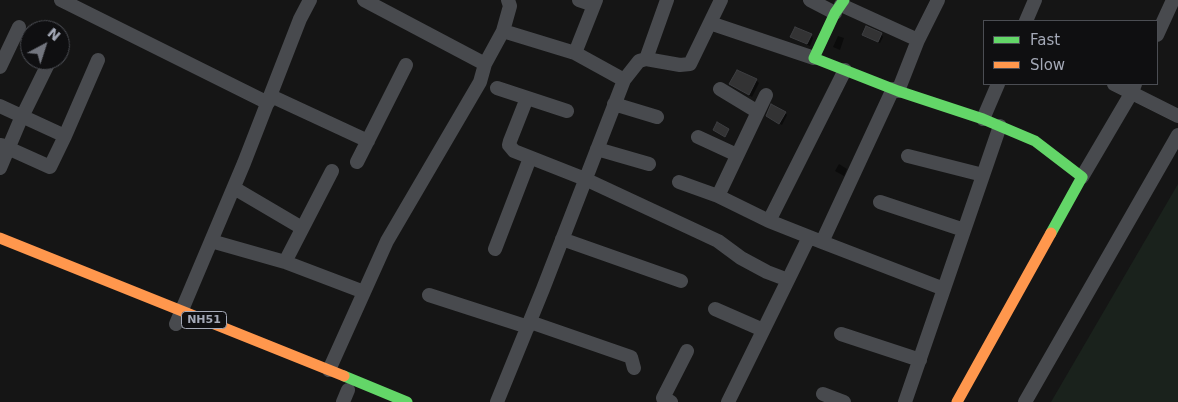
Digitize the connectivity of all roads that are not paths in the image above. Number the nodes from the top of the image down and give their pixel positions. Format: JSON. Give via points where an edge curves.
{"nodes":[{"id":1,"x":61,"y":0,"type":"edge"},
{"id":2,"x":310,"y":0,"type":"edge"},
{"id":3,"x":364,"y":0,"type":"edge"},
{"id":4,"x":508,"y":0,"type":"edge"},
{"id":5,"x":579,"y":0,"type":"edge"},
{"id":6,"x":667,"y":0,"type":"edge"},
{"id":7,"x":721,"y":0,"type":"edge"},
{"id":8,"x":810,"y":0,"type":"edge"},
{"id":9,"x":938,"y":0,"type":"edge"},
{"id":10,"x":1035,"y":0,"type":"edge"},
{"id":11,"x":1173,"y":0,"type":"edge"},
{"id":12,"x":595,"y":2,"type":"edge"},
{"id":13,"x":840,"y":6,"type":"edge"},
{"id":14,"x":1026,"y":20,"type":"edge"},
{"id":15,"x":710,"y":23,"type":"junction"},
{"id":16,"x":19,"y":27,"type":"dead end"},
{"id":17,"x":504,"y":31,"type":"junction"},
{"id":18,"x":1158,"y":33,"type":"edge"},
{"id":19,"x":918,"y":40,"type":"junction"},
{"id":20,"x":575,"y":53,"type":"junction"},
{"id":21,"x":814,"y":58,"type":"junction"},
{"id":22,"x":646,"y":59,"type":"junction"},
{"id":23,"x":98,"y":60,"type":"dead end"},
{"id":24,"x":485,"y":64,"type":"junction"},
{"id":25,"x":406,"y":65,"type":"dead end"},
{"id":26,"x":0,"y":67,"type":"edge"},
{"id":27,"x":45,"y":70,"type":"edge"},
{"id":28,"x":846,"y":70,"type":"junction"},
{"id":29,"x":624,"y":80,"type":"junction"},
{"id":30,"x":998,"y":85,"type":"edge"},
{"id":31,"x":1119,"y":85,"type":"edge"},
{"id":32,"x":497,"y":88,"type":"dead end"},
{"id":33,"x":1133,"y":88,"type":"edge"},
{"id":34,"x":720,"y":89,"type":"dead end"},
{"id":35,"x":896,"y":90,"type":"junction"},
{"id":36,"x":766,"y":95,"type":"dead end"},
{"id":37,"x":527,"y":98,"type":"junction"},
{"id":38,"x":270,"y":99,"type":"junction"},
{"id":39,"x":614,"y":104,"type":"junction"},
{"id":40,"x":0,"y":106,"type":"edge"},
{"id":41,"x":567,"y":111,"type":"dead end"},
{"id":42,"x":758,"y":112,"type":"junction"},
{"id":43,"x":22,"y":115,"type":"junction"},
{"id":44,"x":1178,"y":116,"type":"edge"},
{"id":45,"x":657,"y":117,"type":"dead end"},
{"id":46,"x":983,"y":119,"type":"junction"},
{"id":47,"x":1000,"y":126,"type":"junction"},
{"id":48,"x":1178,"y":135,"type":"edge"},
{"id":49,"x":65,"y":136,"type":"junction"},
{"id":50,"x":698,"y":137,"type":"dead end"},
{"id":51,"x":368,"y":141,"type":"junction"},
{"id":52,"x":4,"y":147,"type":"edge"},
{"id":53,"x":596,"y":149,"type":"junction"},
{"id":54,"x":737,"y":155,"type":"junction"},
{"id":55,"x":908,"y":156,"type":"dead end"},
{"id":56,"x":530,"y":158,"type":"junction"},
{"id":57,"x":357,"y":162,"type":"dead end"},
{"id":58,"x":649,"y":164,"type":"dead end"},
{"id":59,"x":0,"y":168,"type":"edge"},
{"id":60,"x":332,"y":171,"type":"dead end"},
{"id":61,"x":983,"y":175,"type":"junction"},
{"id":62,"x":1082,"y":177,"type":"junction"},
{"id":63,"x":584,"y":179,"type":"junction"},
{"id":64,"x":679,"y":182,"type":"dead end"},
{"id":65,"x":234,"y":188,"type":"junction"},
{"id":66,"x":718,"y":196,"type":"junction"},
{"id":67,"x":880,"y":202,"type":"dead end"},
{"id":68,"x":769,"y":221,"type":"junction"},
{"id":69,"x":302,"y":228,"type":"junction"},
{"id":70,"x":964,"y":230,"type":"junction"},
{"id":71,"x":0,"y":238,"type":"edge"},
{"id":72,"x":562,"y":239,"type":"junction"},
{"id":73,"x":815,"y":239,"type":"junction"},
{"id":74,"x":211,"y":240,"type":"junction"},
{"id":75,"x":495,"y":249,"type":"dead end"},
{"id":76,"x":0,"y":250,"type":"edge"},
{"id":77,"x":285,"y":262,"type":"junction"},
{"id":78,"x":35,"y":264,"type":"dead end"},
{"id":79,"x":788,"y":280,"type":"junction"},
{"id":80,"x":681,"y":281,"type":"dead end"},
{"id":81,"x":944,"y":290,"type":"junction"},
{"id":82,"x":364,"y":292,"type":"junction"},
{"id":83,"x":429,"y":295,"type":"dead end"},
{"id":84,"x":715,"y":309,"type":"dead end"},
{"id":85,"x":178,"y":320,"type":"junction"},
{"id":86,"x":529,"y":324,"type":"junction"},
{"id":87,"x":762,"y":330,"type":"junction"},
{"id":88,"x":841,"y":334,"type":"dead end"},
{"id":89,"x":687,"y":351,"type":"dead end"},
{"id":90,"x":920,"y":360,"type":"junction"},
{"id":91,"x":634,"y":368,"type":"dead end"},
{"id":92,"x":329,"y":370,"type":"junction"},
{"id":93,"x":350,"y":394,"type":"edge"},
{"id":94,"x":823,"y":394,"type":"dead end"},
{"id":95,"x":378,"y":402,"type":"edge"},
{"id":96,"x":407,"y":402,"type":"edge"},
{"id":97,"x":498,"y":402,"type":"edge"},
{"id":98,"x":672,"y":402,"type":"edge"},
{"id":99,"x":728,"y":402,"type":"edge"},
{"id":100,"x":844,"y":402,"type":"edge"},
{"id":101,"x":905,"y":402,"type":"edge"},
{"id":102,"x":957,"y":402,"type":"edge"},
{"id":103,"x":1024,"y":402,"type":"edge"}],
"edges":[{"from":1,"to":38,"type":"street"},
{"from":2,"to":38,"type":"street"},
{"from":3,"to":24,"type":"street"},
{"from":4,"to":17,"type":"street","via":[[510,6]]},
{"from":5,"to":12,"type":"street"},
{"from":6,"to":22,"type":"street"},
{"from":7,"to":15,"type":"street"},
{"from":8,"to":13,"type":"street"},
{"from":9,"to":19,"type":"street"},
{"from":10,"to":14,"type":"street"},
{"from":11,"to":18,"type":"street"},
{"from":12,"to":20,"type":"street"},
{"from":13,"to":19,"type":"street"},
{"from":13,"to":21,"type":"main road"},
{"from":15,"to":21,"type":"street"},
{"from":15,"to":22,"type":"street","via":[[690,64]]},
{"from":16,"to":26,"type":"street"},
{"from":17,"to":20,"type":"street"},
{"from":17,"to":24,"type":"street"},
{"from":19,"to":35,"type":"street"},
{"from":20,"to":29,"type":"street"},
{"from":21,"to":28,"type":"main road"},
{"from":22,"to":29,"type":"street","via":[[639,61]]},
{"from":23,"to":49,"type":"street"},
{"from":24,"to":82,"type":"street","via":[[480,82],[387,241]]},
{"from":25,"to":51,"type":"street"},
{"from":27,"to":43,"type":"street"},
{"from":28,"to":35,"type":"main road"},
{"from":28,"to":68,"type":"street"},
{"from":29,"to":39,"type":"street"},
{"from":30,"to":46,"type":"street"},
{"from":31,"to":33,"type":"street"},
{"from":32,"to":37,"type":"street"},
{"from":33,"to":44,"type":"street"},
{"from":33,"to":62,"type":"street"},
{"from":34,"to":42,"type":"street"},
{"from":35,"to":46,"type":"main road"},
{"from":35,"to":73,"type":"street"},
{"from":36,"to":42,"type":"street"},
{"from":37,"to":41,"type":"street"},
{"from":37,"to":56,"type":"street","via":[[509,145]]},
{"from":38,"to":51,"type":"street"},
{"from":38,"to":65,"type":"street"},
{"from":39,"to":45,"type":"street"},
{"from":39,"to":53,"type":"street"},
{"from":40,"to":43,"type":"street"},
{"from":42,"to":54,"type":"street"},
{"from":43,"to":49,"type":"street"},
{"from":43,"to":52,"type":"street"},
{"from":46,"to":47,"type":"main road"},
{"from":47,"to":61,"type":"street"},
{"from":47,"to":62,"type":"main road","via":[[1035,141]]},
{"from":48,"to":103,"type":"street"},
{"from":49,"to":52,"type":"street","via":[[50,167]]},
{"from":50,"to":54,"type":"street"},
{"from":51,"to":57,"type":"street"},
{"from":52,"to":59,"type":"street"},
{"from":53,"to":58,"type":"street"},
{"from":53,"to":63,"type":"street"},
{"from":54,"to":66,"type":"street"},
{"from":55,"to":61,"type":"street"},
{"from":56,"to":63,"type":"street"},
{"from":56,"to":75,"type":"street"},
{"from":60,"to":69,"type":"street"},
{"from":61,"to":70,"type":"street"},
{"from":62,"to":102,"type":"main road"},
{"from":63,"to":72,"type":"street"},
{"from":63,"to":79,"type":"street","via":[[718,241],[741,258]]},
{"from":64,"to":66,"type":"street"},
{"from":65,"to":69,"type":"street"},
{"from":65,"to":74,"type":"street"},
{"from":66,"to":68,"type":"street"},
{"from":67,"to":70,"type":"street"},
{"from":68,"to":73,"type":"street"},
{"from":69,"to":77,"type":"street"},
{"from":70,"to":81,"type":"street"},
{"from":71,"to":85,"type":"main road","number":"NH51"},
{"from":72,"to":80,"type":"street"},
{"from":72,"to":86,"type":"street"},
{"from":73,"to":79,"type":"street"},
{"from":73,"to":81,"type":"street"},
{"from":74,"to":77,"type":"street"},
{"from":74,"to":85,"type":"street"},
{"from":76,"to":78,"type":"main road"},
{"from":77,"to":82,"type":"street"},
{"from":79,"to":87,"type":"street"},
{"from":81,"to":90,"type":"street"},
{"from":82,"to":92,"type":"street"},
{"from":83,"to":86,"type":"street"},
{"from":84,"to":87,"type":"street"},
{"from":85,"to":92,"type":"main road","number":"NH51"},
{"from":86,"to":91,"type":"street","via":[[630,357]]},
{"from":86,"to":97,"type":"street"},
{"from":87,"to":99,"type":"street"},
{"from":88,"to":90,"type":"street"},
{"from":89,"to":98,"type":"street","via":[[663,398]]},
{"from":90,"to":101,"type":"street"},
{"from":92,"to":96,"type":"main road","number":"NH51"},
{"from":93,"to":95,"type":"main road"},
{"from":94,"to":100,"type":"street"}]}
